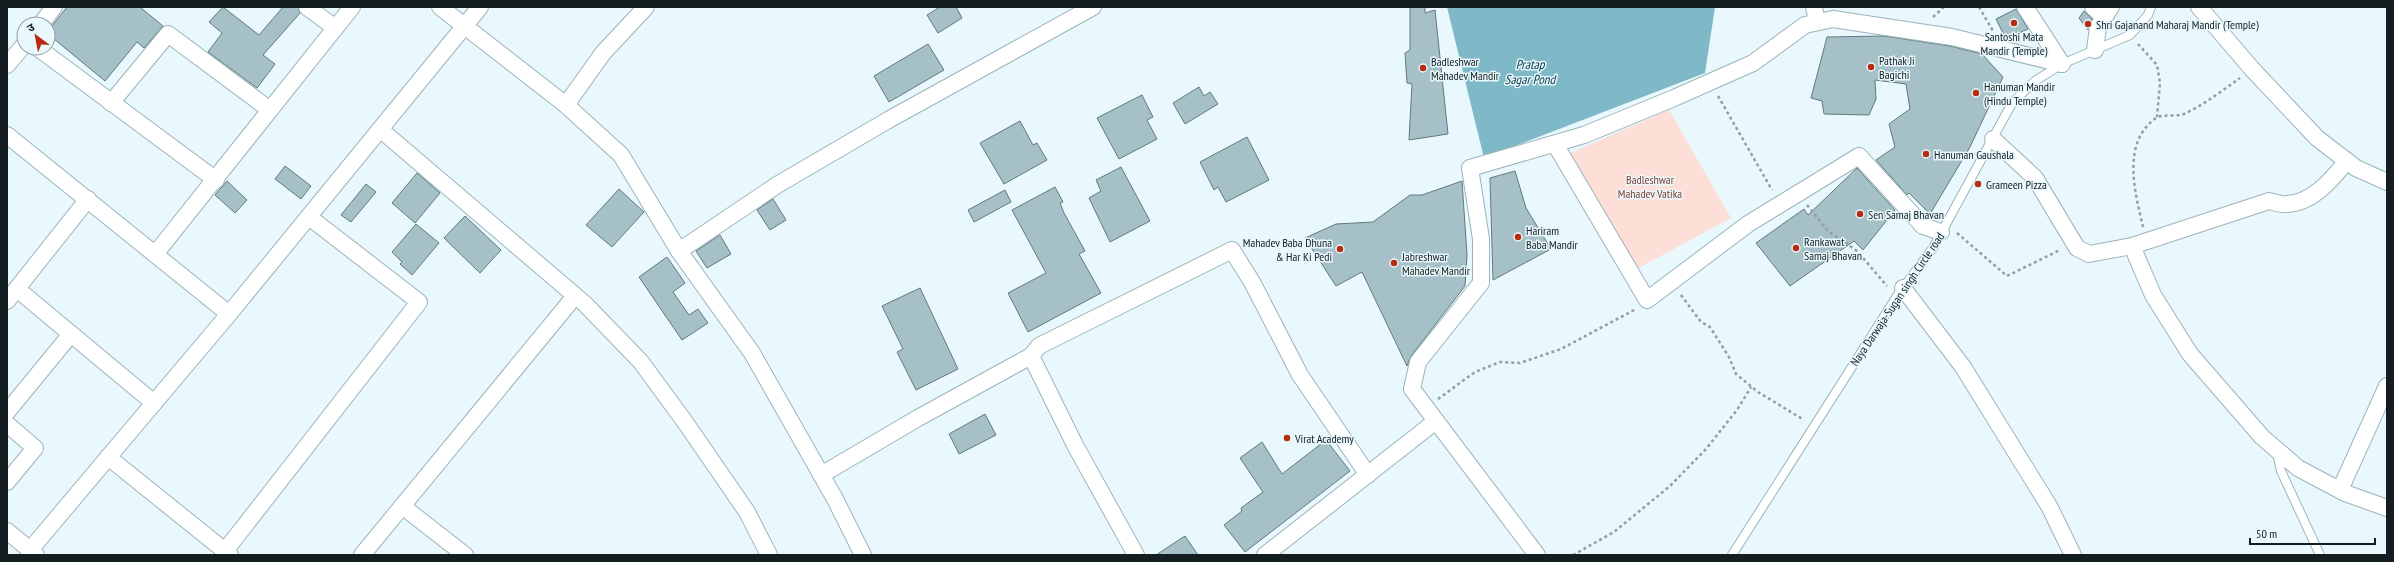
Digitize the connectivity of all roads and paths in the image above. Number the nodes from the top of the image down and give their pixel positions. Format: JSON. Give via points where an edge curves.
{"nodes":[{"id":1,"x":54,"y":7,"type":"edge"},
{"id":2,"x":307,"y":7,"type":"edge"},
{"id":3,"x":352,"y":7,"type":"edge"},
{"id":4,"x":440,"y":7,"type":"edge"},
{"id":5,"x":480,"y":7,"type":"edge"},
{"id":6,"x":646,"y":7,"type":"edge"},
{"id":7,"x":1093,"y":7,"type":"edge"},
{"id":8,"x":2025,"y":7,"type":"edge"},
{"id":9,"x":2151,"y":7,"type":"edge"},
{"id":10,"x":2199,"y":7,"type":"edge"},
{"id":11,"x":2103,"y":10,"type":"edge"},
{"id":12,"x":1816,"y":15,"type":"edge"},
{"id":13,"x":47,"y":16,"type":"edge"},
{"id":14,"x":334,"y":27,"type":"junction"},
{"id":15,"x":466,"y":27,"type":"junction"},
{"id":16,"x":2130,"y":35,"type":"junction"},
{"id":17,"x":2094,"y":50,"type":"junction"},
{"id":18,"x":16,"y":54,"type":"edge"},
{"id":19,"x":49,"y":56,"type":"edge"},
{"id":20,"x":2062,"y":64,"type":"junction"},
{"id":21,"x":7,"y":65,"type":"edge"},
{"id":22,"x":2252,"y":69,"type":"junction"},
{"id":23,"x":1710,"y":82,"type":"junction"},
{"id":24,"x":112,"y":103,"type":"junction"},
{"id":25,"x":566,"y":105,"type":"junction"},
{"id":26,"x":270,"y":110,"type":"junction"},
{"id":27,"x":2157,"y":117,"type":"junction"},
{"id":28,"x":381,"y":130,"type":"junction"},
{"id":29,"x":7,"y":135,"type":"edge"},
{"id":30,"x":1993,"y":139,"type":"junction"},
{"id":31,"x":1555,"y":144,"type":"junction"},
{"id":32,"x":2347,"y":161,"type":"junction"},
{"id":33,"x":216,"y":180,"type":"junction"},
{"id":34,"x":2387,"y":182,"type":"edge"},
{"id":35,"x":1798,"y":194,"type":"junction"},
{"id":36,"x":88,"y":199,"type":"junction"},
{"id":37,"x":1780,"y":204,"type":"junction"},
{"id":38,"x":309,"y":217,"type":"junction"},
{"id":39,"x":1944,"y":228,"type":"junction"},
{"id":40,"x":2139,"y":243,"type":"junction"},
{"id":41,"x":2075,"y":244,"type":"junction"},
{"id":42,"x":679,"y":251,"type":"junction"},
{"id":43,"x":156,"y":253,"type":"junction"},
{"id":44,"x":1672,"y":283,"type":"junction"},
{"id":45,"x":1901,"y":291,"type":"junction"},
{"id":46,"x":12,"y":295,"type":"edge"},
{"id":47,"x":575,"y":296,"type":"junction"},
{"id":48,"x":1647,"y":300,"type":"junction"},
{"id":49,"x":229,"y":314,"type":"junction"},
{"id":50,"x":71,"y":334,"type":"junction"},
{"id":51,"x":1031,"y":356,"type":"junction"},
{"id":52,"x":2387,"y":386,"type":"edge"},
{"id":53,"x":1751,"y":387,"type":"junction"},
{"id":54,"x":154,"y":403,"type":"junction"},
{"id":55,"x":1426,"y":407,"type":"junction"},
{"id":56,"x":7,"y":412,"type":"edge"},
{"id":57,"x":1436,"y":421,"type":"junction"},
{"id":58,"x":7,"y":424,"type":"edge"},
{"id":59,"x":1815,"y":427,"type":"junction"},
{"id":60,"x":2277,"y":449,"type":"junction"},
{"id":61,"x":108,"y":457,"type":"junction"},
{"id":62,"x":821,"y":475,"type":"junction"},
{"id":63,"x":1368,"y":475,"type":"junction"},
{"id":64,"x":7,"y":482,"type":"edge"},
{"id":65,"x":2340,"y":490,"type":"junction"},
{"id":66,"x":402,"y":506,"type":"junction"},
{"id":67,"x":2387,"y":508,"type":"edge"},
{"id":68,"x":7,"y":531,"type":"edge"},
{"id":69,"x":33,"y":552,"type":"edge"},
{"id":70,"x":228,"y":553,"type":"edge"},
{"id":71,"x":362,"y":555,"type":"edge"},
{"id":72,"x":465,"y":555,"type":"edge"},
{"id":73,"x":769,"y":555,"type":"edge"},
{"id":74,"x":863,"y":555,"type":"edge"},
{"id":75,"x":1136,"y":555,"type":"edge"},
{"id":76,"x":1265,"y":555,"type":"edge"},
{"id":77,"x":1537,"y":555,"type":"edge"},
{"id":78,"x":1574,"y":555,"type":"edge"},
{"id":79,"x":1732,"y":555,"type":"edge"},
{"id":80,"x":2073,"y":555,"type":"edge"},
{"id":81,"x":2320,"y":555,"type":"edge"}],
"edges":[{"from":1,"to":13,"type":"street"},
{"from":2,"to":14,"type":"street"},
{"from":3,"to":14,"type":"street"},
{"from":4,"to":15,"type":"street"},
{"from":5,"to":15,"type":"street"},
{"from":6,"to":25,"type":"street","via":[[603,53]]},
{"from":7,"to":42,"type":"street","via":[[863,134],[777,185]]},
{"from":8,"to":20,"type":"street"},
{"from":9,"to":16,"type":"lane","name":"Naya Darwaja-Sugan singh Circle road","via":[[2148,15]]},
{"from":10,"to":22,"type":"street"},
{"from":11,"to":17,"type":"street"},
{"from":12,"to":20,"type":"street","via":[[1952,37]]},
{"from":12,"to":23,"type":"street","via":[[1753,63]]},
{"from":14,"to":26,"type":"street"},
{"from":15,"to":25,"type":"street"},
{"from":15,"to":28,"type":"street"},
{"from":16,"to":17,"type":"lane","name":"Naya Darwaja-Sugan singh Circle road"},
{"from":16,"to":27,"type":"path","via":[[2157,65],[2160,83]]},
{"from":17,"to":20,"type":"lane","name":"Naya Darwaja-Sugan singh Circle road"},
{"from":18,"to":21,"type":"street"},
{"from":19,"to":24,"type":"street"},
{"from":20,"to":30,"type":"lane","name":"Naya Darwaja-Sugan singh Circle road","via":[[2034,81],[2012,103]]},
{"from":22,"to":27,"type":"path","via":[[2185,114]]},
{"from":22,"to":32,"type":"street","via":[[2317,138]]},
{"from":23,"to":31,"type":"street","via":[[1584,135]]},
{"from":23,"to":37,"type":"path"},
{"from":24,"to":26,"type":"street","via":[[168,34]]},
{"from":24,"to":33,"type":"street"},
{"from":25,"to":42,"type":"street","via":[[621,155]]},
{"from":26,"to":33,"type":"street"},
{"from":27,"to":40,"type":"path","via":[[2141,133],[2133,155]]},
{"from":28,"to":38,"type":"street"},
{"from":28,"to":47,"type":"street"},
{"from":29,"to":36,"type":"street"},
{"from":30,"to":39,"type":"lane","name":"Naya Darwaja-Sugan singh Circle road"},
{"from":30,"to":41,"type":"street","via":[[2035,178]]},
{"from":31,"to":48,"type":"street"},
{"from":31,"to":55,"type":"street","via":[[1470,168],[1481,239],[1480,283],[1418,362],[1412,389]]},
{"from":32,"to":34,"type":"street","via":[[2356,168]]},
{"from":32,"to":40,"type":"street","via":[[2328,184],[2305,198],[2287,204],[2269,201]]},
{"from":33,"to":43,"type":"street"},
{"from":35,"to":37,"type":"street"},
{"from":35,"to":39,"type":"street","via":[[1860,156],[1923,226]]},
{"from":35,"to":45,"type":"path","via":[[1828,231],[1857,251],[1892,290]]},
{"from":36,"to":43,"type":"street"},
{"from":36,"to":46,"type":"street"},
{"from":37,"to":44,"type":"street","via":[[1748,224]]},
{"from":38,"to":49,"type":"street"},
{"from":38,"to":70,"type":"street","via":[[419,302]]},
{"from":39,"to":41,"type":"path","via":[[2008,276]]},
{"from":39,"to":45,"type":"lane","name":"Naya Darwaja-Sugan singh Circle road","via":[[1933,248]]},
{"from":40,"to":41,"type":"street","via":[[2089,254],[2077,248]]},
{"from":40,"to":60,"type":"street","via":[[2153,295],[2190,354],[2262,437]]},
{"from":42,"to":62,"type":"street","via":[[752,353]]},
{"from":43,"to":49,"type":"street"},
{"from":44,"to":48,"type":"street"},
{"from":44,"to":53,"type":"path","via":[[1701,322],[1710,327],[1729,357],[1736,374]]},
{"from":45,"to":59,"type":"lane","name":"Naya Darwaja-Sugan singh Circle road"},
{"from":45,"to":80,"type":"street","via":[[1963,367],[2049,506]]},
{"from":46,"to":50,"type":"street"},
{"from":47,"to":66,"type":"street"},
{"from":47,"to":73,"type":"street","via":[[650,374],[747,512]]},
{"from":48,"to":55,"type":"path","via":[[1637,309],[1561,349],[1520,363],[1500,362],[1475,372]]},
{"from":49,"to":54,"type":"street"},
{"from":50,"to":54,"type":"street"},
{"from":50,"to":56,"type":"street"},
{"from":51,"to":62,"type":"street"},
{"from":51,"to":63,"type":"street","via":[[1039,346],[1232,250],[1252,282],[1300,375]]},
{"from":51,"to":75,"type":"street","via":[[1076,447]]},
{"from":52,"to":65,"type":"street"},
{"from":53,"to":59,"type":"path"},
{"from":53,"to":78,"type":"path","via":[[1737,410],[1710,443],[1670,486],[1614,532]]},
{"from":54,"to":61,"type":"street"},
{"from":55,"to":57,"type":"street"},
{"from":57,"to":63,"type":"street"},
{"from":57,"to":77,"type":"street"},
{"from":58,"to":64,"type":"street","via":[[35,448]]},
{"from":59,"to":79,"type":"lane","name":"Naya Darwaja-Sugan singh Circle road"},
{"from":60,"to":65,"type":"street","via":[[2298,468]]},
{"from":60,"to":81,"type":"lane","via":[[2282,470]]},
{"from":61,"to":69,"type":"street"},
{"from":61,"to":70,"type":"street"},
{"from":62,"to":74,"type":"street"},
{"from":63,"to":76,"type":"street"},
{"from":65,"to":67,"type":"street"},
{"from":66,"to":71,"type":"street"},
{"from":66,"to":72,"type":"street"},
{"from":68,"to":69,"type":"street"}]}
